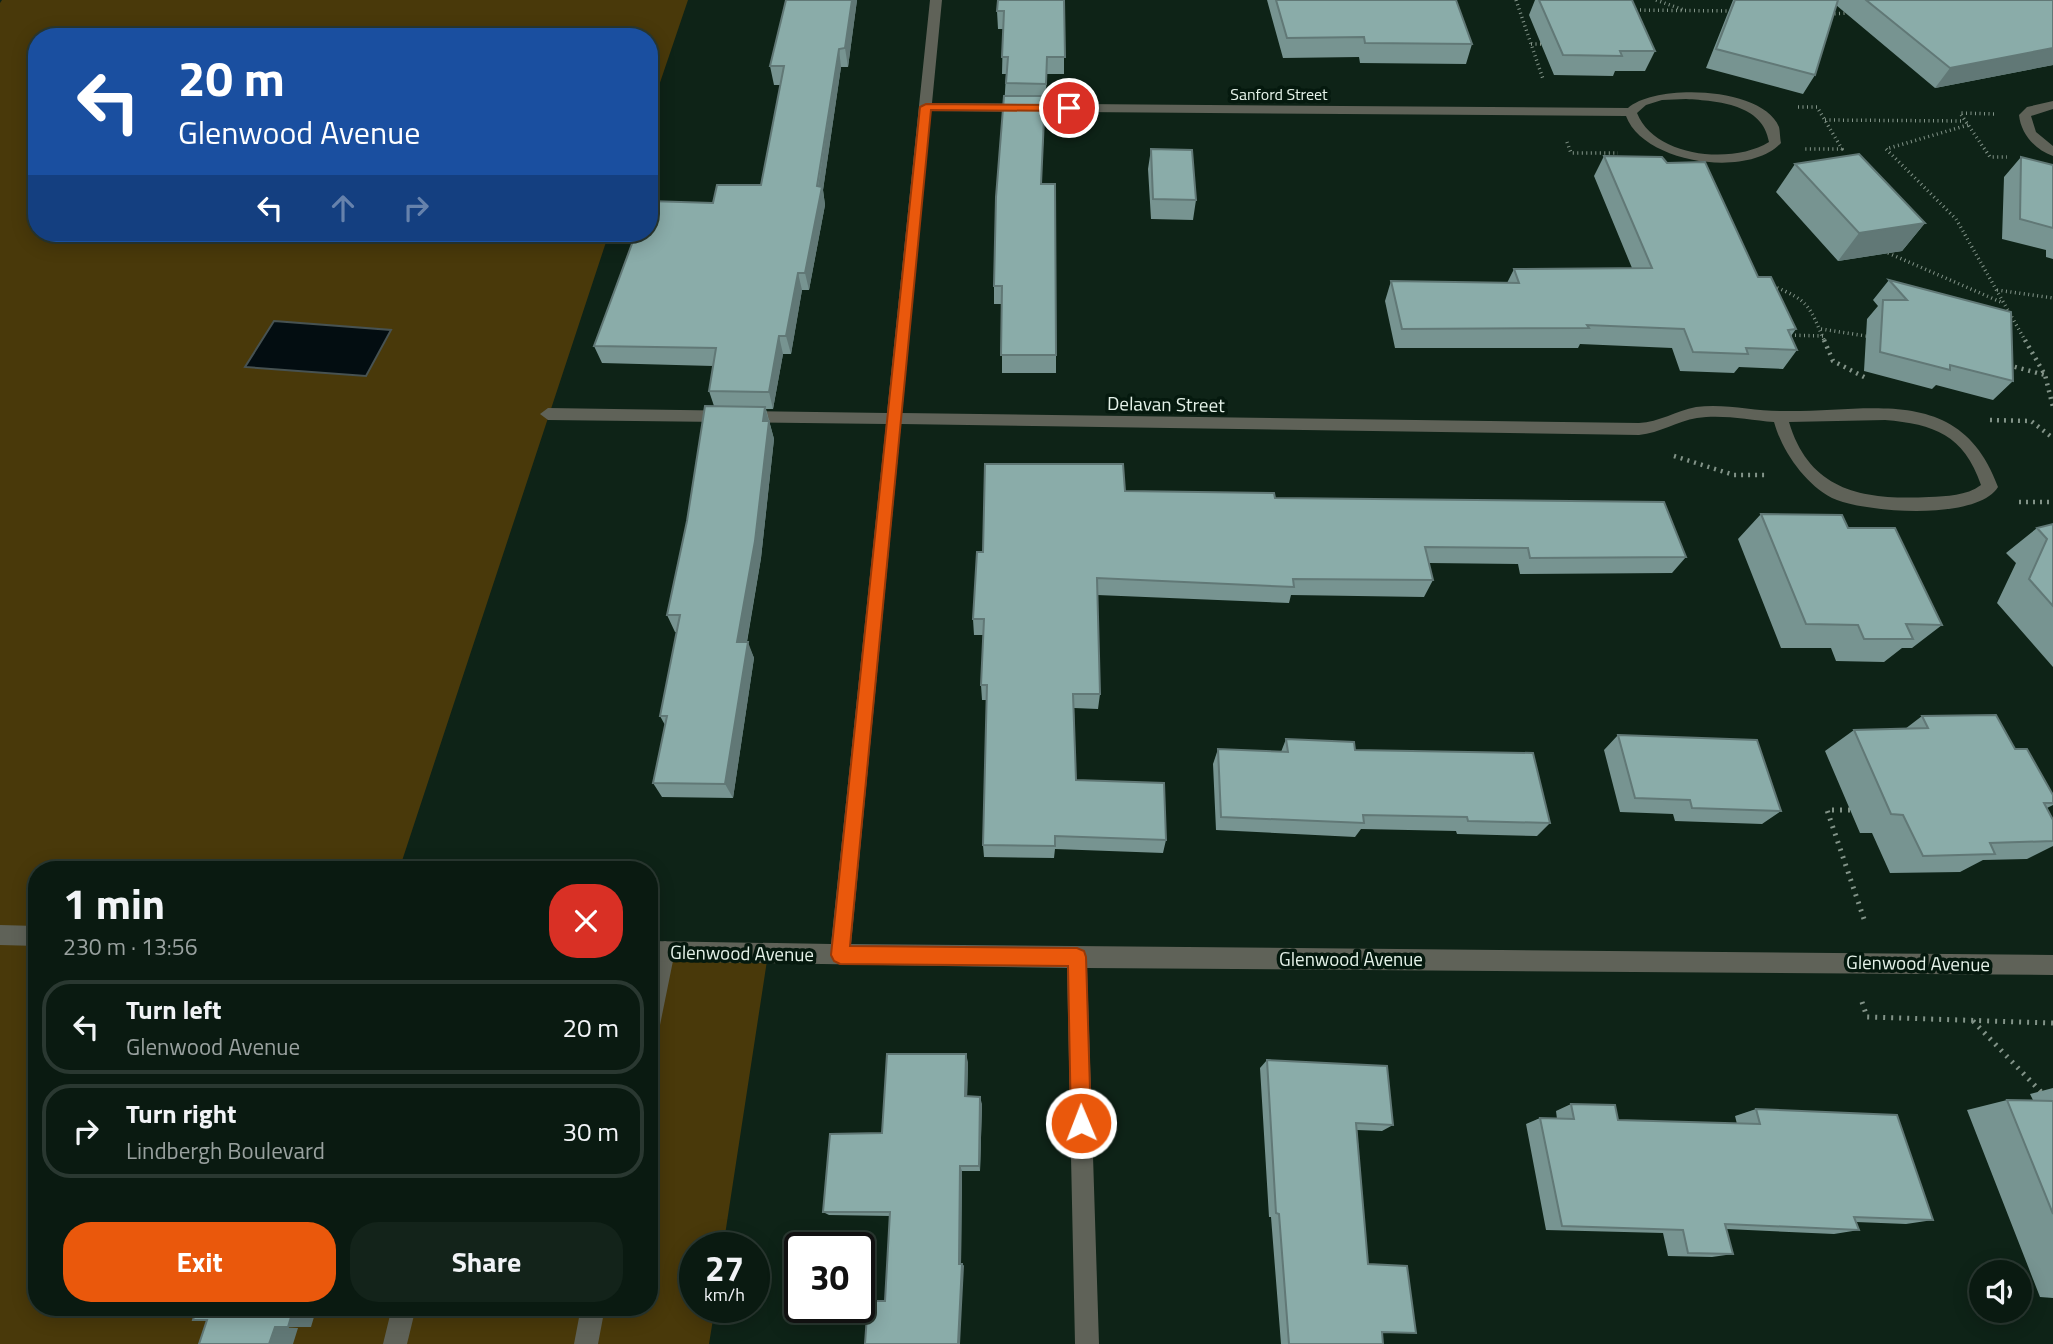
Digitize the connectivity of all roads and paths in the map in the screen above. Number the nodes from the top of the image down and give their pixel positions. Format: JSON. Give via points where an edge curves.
{"nodes":[{"id":1,"x":936,"y":0,"type":"edge"},
{"id":2,"x":1516,"y":0,"type":"edge"},
{"id":3,"x":1656,"y":0,"type":"edge"},
{"id":4,"x":1630,"y":10,"type":"edge"},
{"id":5,"x":1685,"y":10,"type":"junction"},
{"id":6,"x":1735,"y":11,"type":"edge"},
{"id":7,"x":1858,"y":13,"type":"dead end"},
{"id":8,"x":1820,"y":15,"type":"edge"},
{"id":9,"x":1531,"y":44,"type":"junction"},
{"id":10,"x":1541,"y":44,"type":"dead end"},
{"id":11,"x":2053,"y":105,"type":"edge"},
{"id":12,"x":926,"y":107,"type":"junction"},
{"id":13,"x":1554,"y":111,"type":"junction"},
{"id":14,"x":1631,"y":112,"type":"junction"},
{"id":15,"x":1825,"y":120,"type":"dead end"},
{"id":16,"x":2053,"y":152,"type":"edge"},
{"id":17,"x":1888,"y":253,"type":"edge"},
{"id":18,"x":1762,"y":282,"type":"edge"},
{"id":19,"x":1996,"y":290,"type":"junction"},
{"id":20,"x":2053,"y":298,"type":"edge"},
{"id":21,"x":2004,"y":303,"type":"junction"},
{"id":22,"x":1821,"y":329,"type":"junction"},
{"id":23,"x":1784,"y":335,"type":"edge"},
{"id":24,"x":1824,"y":336,"type":"junction"},
{"id":25,"x":1866,"y":336,"type":"dead end"},
{"id":26,"x":2004,"y":364,"type":"edge"},
{"id":27,"x":2045,"y":375,"type":"junction"},
{"id":28,"x":1879,"y":385,"type":"dead end"},
{"id":29,"x":2053,"y":407,"type":"edge"},
{"id":30,"x":548,"y":414,"type":"dead end"},
{"id":31,"x":1781,"y":417,"type":"junction"},
{"id":32,"x":894,"y":420,"type":"junction"},
{"id":33,"x":1981,"y":420,"type":"dead end"},
{"id":34,"x":2053,"y":438,"type":"edge"},
{"id":35,"x":1850,"y":810,"type":"dead end"},
{"id":36,"x":1865,"y":922,"type":"dead end"},
{"id":37,"x":0,"y":935,"type":"edge"},
{"id":38,"x":28,"y":936,"type":"edge"},
{"id":39,"x":658,"y":951,"type":"edge"},
{"id":40,"x":840,"y":955,"type":"junction"},
{"id":41,"x":1077,"y":957,"type":"junction"},
{"id":42,"x":1847,"y":963,"type":"junction"},
{"id":43,"x":2053,"y":965,"type":"edge"},
{"id":44,"x":1972,"y":1020,"type":"junction"},
{"id":45,"x":2053,"y":1023,"type":"edge"},
{"id":46,"x":2043,"y":1094,"type":"dead end"},
{"id":47,"x":402,"y":1316,"type":"edge"},
{"id":48,"x":591,"y":1316,"type":"edge"},
{"id":49,"x":396,"y":1344,"type":"edge"},
{"id":50,"x":586,"y":1344,"type":"edge"},
{"id":51,"x":1087,"y":1344,"type":"edge"}],
"edges":[{"from":1,"to":12,"type":"street"},
{"from":2,"to":9,"type":"path"},
{"from":3,"to":5,"type":"path"},
{"from":4,"to":5,"type":"path"},
{"from":5,"to":6,"type":"path"},
{"from":7,"to":8,"type":"path"},
{"from":9,"to":10,"type":"path"},
{"from":9,"to":13,"type":"path"},
{"from":11,"to":16,"type":"street","via":[[2025,115],[2030,134]]},
{"from":12,"to":13,"type":"street","name":"Sanford Street"},
{"from":12,"to":32,"type":"street"},
{"from":13,"to":14,"type":"street","name":"Sanford Street"},
{"from":14,"to":14,"type":"street","name":"Sanford Street","via":[[1635,123],[1653,140],[1687,155],[1741,157],[1763,153],[1775,143],[1772,124],[1760,114],[1717,96],[1670,97],[1638,104]]},
{"from":15,"to":19,"type":"path","via":[[1967,123],[1886,149],[1951,213]]},
{"from":17,"to":21,"type":"path"},
{"from":18,"to":22,"type":"path","via":[[1803,299]]},
{"from":19,"to":20,"type":"path"},
{"from":19,"to":21,"type":"path"},
{"from":21,"to":27,"type":"path"},
{"from":22,"to":24,"type":"path"},
{"from":22,"to":25,"type":"path"},
{"from":23,"to":24,"type":"path"},
{"from":24,"to":28,"type":"path","via":[[1833,361]]},
{"from":26,"to":27,"type":"path"},
{"from":27,"to":29,"type":"path"},
{"from":30,"to":32,"type":"street","name":"Delavan Street"},
{"from":31,"to":31,"type":"street","name":"Delavan Street","via":[[1786,435],[1811,472],[1851,500],[1888,506],[1953,502],[1985,493],[1990,487],[1965,443],[1940,424],[1898,416]]},
{"from":31,"to":32,"type":"street","name":"Delavan Street","via":[[1696,413],[1653,429]]},
{"from":32,"to":40,"type":"street"},
{"from":33,"to":34,"type":"path","via":[[2031,421]]},
{"from":35,"to":36,"type":"path","via":[[1827,810]]},
{"from":37,"to":38,"type":"street"},
{"from":39,"to":40,"type":"street","name":"Glenwood Avenue"},
{"from":40,"to":41,"type":"street","name":"Glenwood Avenue"},
{"from":41,"to":42,"type":"street","name":"Glenwood Avenue"},
{"from":41,"to":51,"type":"street"},
{"from":42,"to":43,"type":"street","name":"Glenwood Avenue"},
{"from":42,"to":44,"type":"path","via":[[1867,1017]]},
{"from":44,"to":45,"type":"path"},
{"from":44,"to":46,"type":"path"},
{"from":47,"to":49,"type":"street"},
{"from":48,"to":50,"type":"street"}]}
